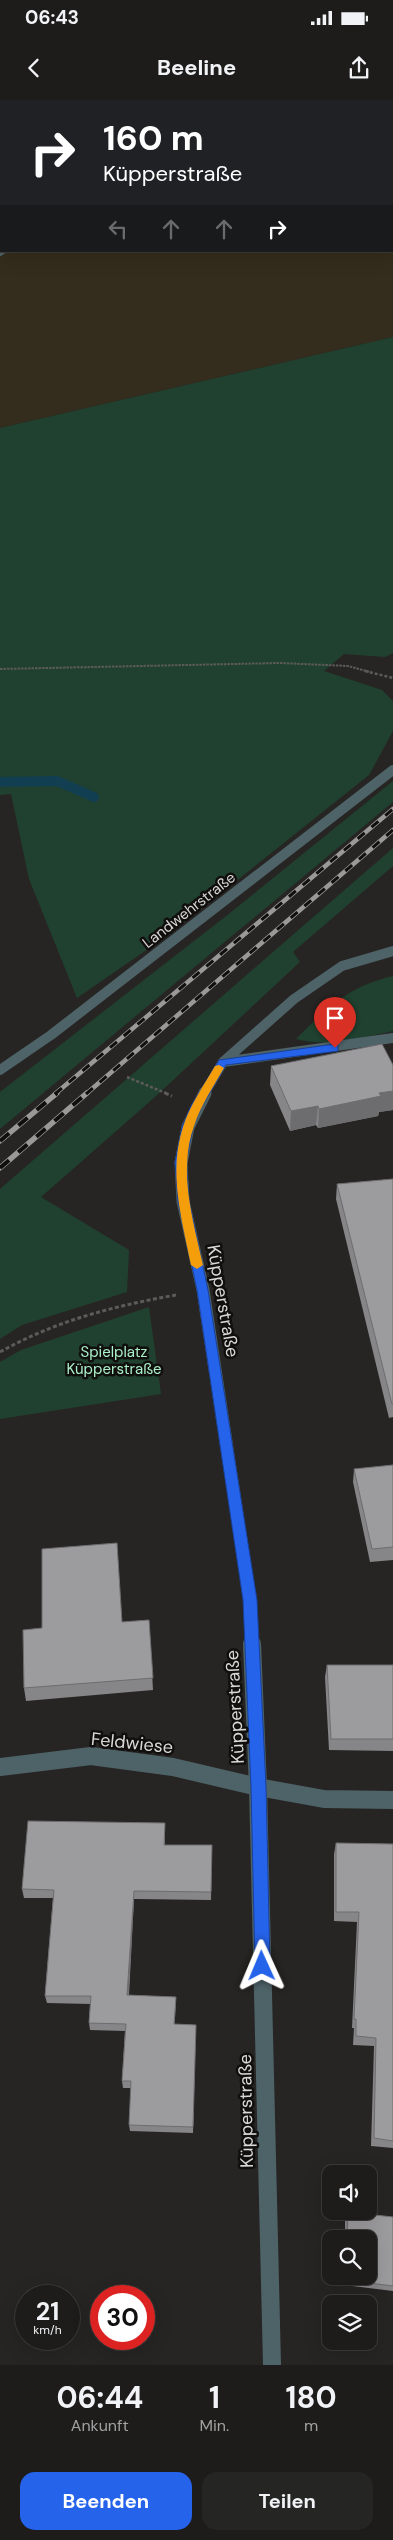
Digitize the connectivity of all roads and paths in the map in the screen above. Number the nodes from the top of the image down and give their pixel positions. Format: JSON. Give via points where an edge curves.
{"nodes":[{"id":1,"x":0,"y":669,"type":"edge"},
{"id":2,"x":393,"y":678,"type":"edge"},
{"id":3,"x":393,"y":770,"type":"edge"},
{"id":4,"x":393,"y":950,"type":"edge"},
{"id":5,"x":393,"y":1038,"type":"edge"},
{"id":6,"x":222,"y":1062,"type":"junction"},
{"id":7,"x":0,"y":1070,"type":"edge"},
{"id":8,"x":126,"y":1077,"type":"dead end"},
{"id":9,"x":167,"y":1094,"type":"dead end"},
{"id":10,"x":202,"y":1290,"type":"junction"},
{"id":11,"x":0,"y":1352,"type":"edge"},
{"id":12,"x":0,"y":1767,"type":"edge"},
{"id":13,"x":258,"y":1787,"type":"junction"},
{"id":14,"x":393,"y":1800,"type":"edge"},
{"id":15,"x":272,"y":2365,"type":"edge"}],
"edges":[{"from":1,"to":2,"type":"path","via":[[280,663],[348,666]]},
{"from":3,"to":7,"type":"street","name":"Landwehrstraße","via":[[51,1035]]},
{"from":4,"to":6,"type":"street","name":"Küpperstraße","via":[[342,966],[294,999]]},
{"from":5,"to":6,"type":"street"},
{"from":6,"to":10,"type":"street","name":"Küpperstraße","via":[[188,1127],[181,1162],[183,1201]]},
{"from":8,"to":9,"type":"path"},
{"from":10,"to":11,"type":"path","via":[[125,1303],[28,1335]]},
{"from":10,"to":13,"type":"street","name":"Küpperstraße","via":[[250,1600]]},
{"from":12,"to":13,"type":"street","name":"Feldwiese","via":[[90,1756],[173,1767]]},
{"from":13,"to":14,"type":"street","name":"Feldwiese","via":[[324,1799]]},
{"from":13,"to":15,"type":"street","name":"Küpperstraße"}]}
